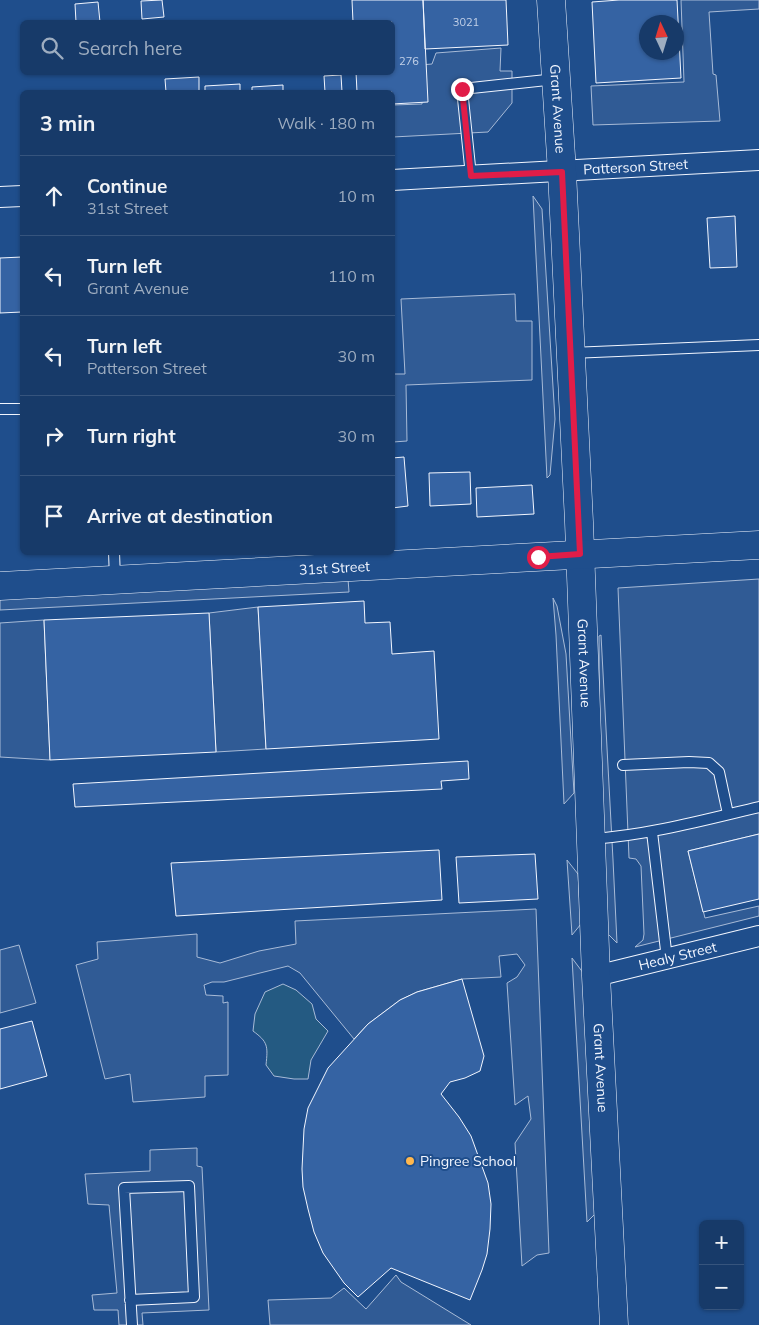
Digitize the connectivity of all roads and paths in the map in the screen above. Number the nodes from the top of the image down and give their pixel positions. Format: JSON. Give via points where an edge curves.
{"nodes":[{"id":1,"x":551,"y":0,"type":"edge"},
{"id":2,"x":556,"y":79,"type":"junction"},
{"id":3,"x":759,"y":160,"type":"edge"},
{"id":4,"x":562,"y":172,"type":"junction"},
{"id":5,"x":471,"y":176,"type":"junction"},
{"id":6,"x":395,"y":180,"type":"edge"},
{"id":7,"x":20,"y":196,"type":"edge"},
{"id":8,"x":0,"y":197,"type":"edge"},
{"id":9,"x":759,"y":345,"type":"edge"},
{"id":10,"x":570,"y":353,"type":"junction"},
{"id":11,"x":0,"y":408,"type":"edge"},
{"id":12,"x":20,"y":409,"type":"edge"},
{"id":13,"x":759,"y":545,"type":"edge"},
{"id":14,"x":580,"y":554,"type":"junction"},
{"id":15,"x":114,"y":555,"type":"edge"},
{"id":16,"x":115,"y":580,"type":"junction"},
{"id":17,"x":0,"y":586,"type":"edge"},
{"id":18,"x":623,"y":765,"type":"dead end"},
{"id":19,"x":759,"y":807,"type":"edge"},
{"id":20,"x":728,"y":814,"type":"junction"},
{"id":21,"x":652,"y":832,"type":"junction"},
{"id":22,"x":591,"y":840,"type":"junction"},
{"id":23,"x":759,"y":936,"type":"edge"},
{"id":24,"x":667,"y":959,"type":"junction"},
{"id":25,"x":596,"y":976,"type":"junction"},
{"id":26,"x":130,"y":1300,"type":"junction"},
{"id":27,"x":132,"y":1325,"type":"edge"},
{"id":28,"x":614,"y":1325,"type":"edge"}],
"edges":[{"from":1,"to":2,"type":"street","name":"Grant Avenue"},
{"from":2,"to":4,"type":"street","name":"Grant Avenue"},
{"from":2,"to":5,"type":"lane","via":[[462,89]]},
{"from":3,"to":4,"type":"street","name":"Patterson Street"},
{"from":4,"to":5,"type":"street","name":"Patterson Street"},
{"from":4,"to":10,"type":"street","name":"Grant Avenue"},
{"from":5,"to":6,"type":"street","name":"Patterson Street"},
{"from":7,"to":8,"type":"street"},
{"from":9,"to":10,"type":"lane"},
{"from":10,"to":14,"type":"street","name":"Grant Avenue"},
{"from":11,"to":12,"type":"lane"},
{"from":13,"to":14,"type":"street","name":"31st Street"},
{"from":14,"to":16,"type":"street","name":"31st Street"},
{"from":14,"to":22,"type":"street","name":"Grant Avenue"},
{"from":15,"to":16,"type":"lane"},
{"from":16,"to":17,"type":"street","name":"31st Street"},
{"from":18,"to":20,"type":"lane","via":[[709,763],[719,772]]},
{"from":19,"to":20,"type":"lane"},
{"from":20,"to":21,"type":"lane"},
{"from":21,"to":22,"type":"lane"},
{"from":21,"to":24,"type":"lane"},
{"from":22,"to":25,"type":"street","name":"Grant Avenue"},
{"from":23,"to":24,"type":"street","name":"Healy Street"},
{"from":24,"to":25,"type":"street","name":"Healy Street"},
{"from":25,"to":28,"type":"street","name":"Grant Avenue"},
{"from":26,"to":26,"type":"lane","via":[[124,1188],[189,1186],[194,1297]]},
{"from":26,"to":27,"type":"lane"}]}
